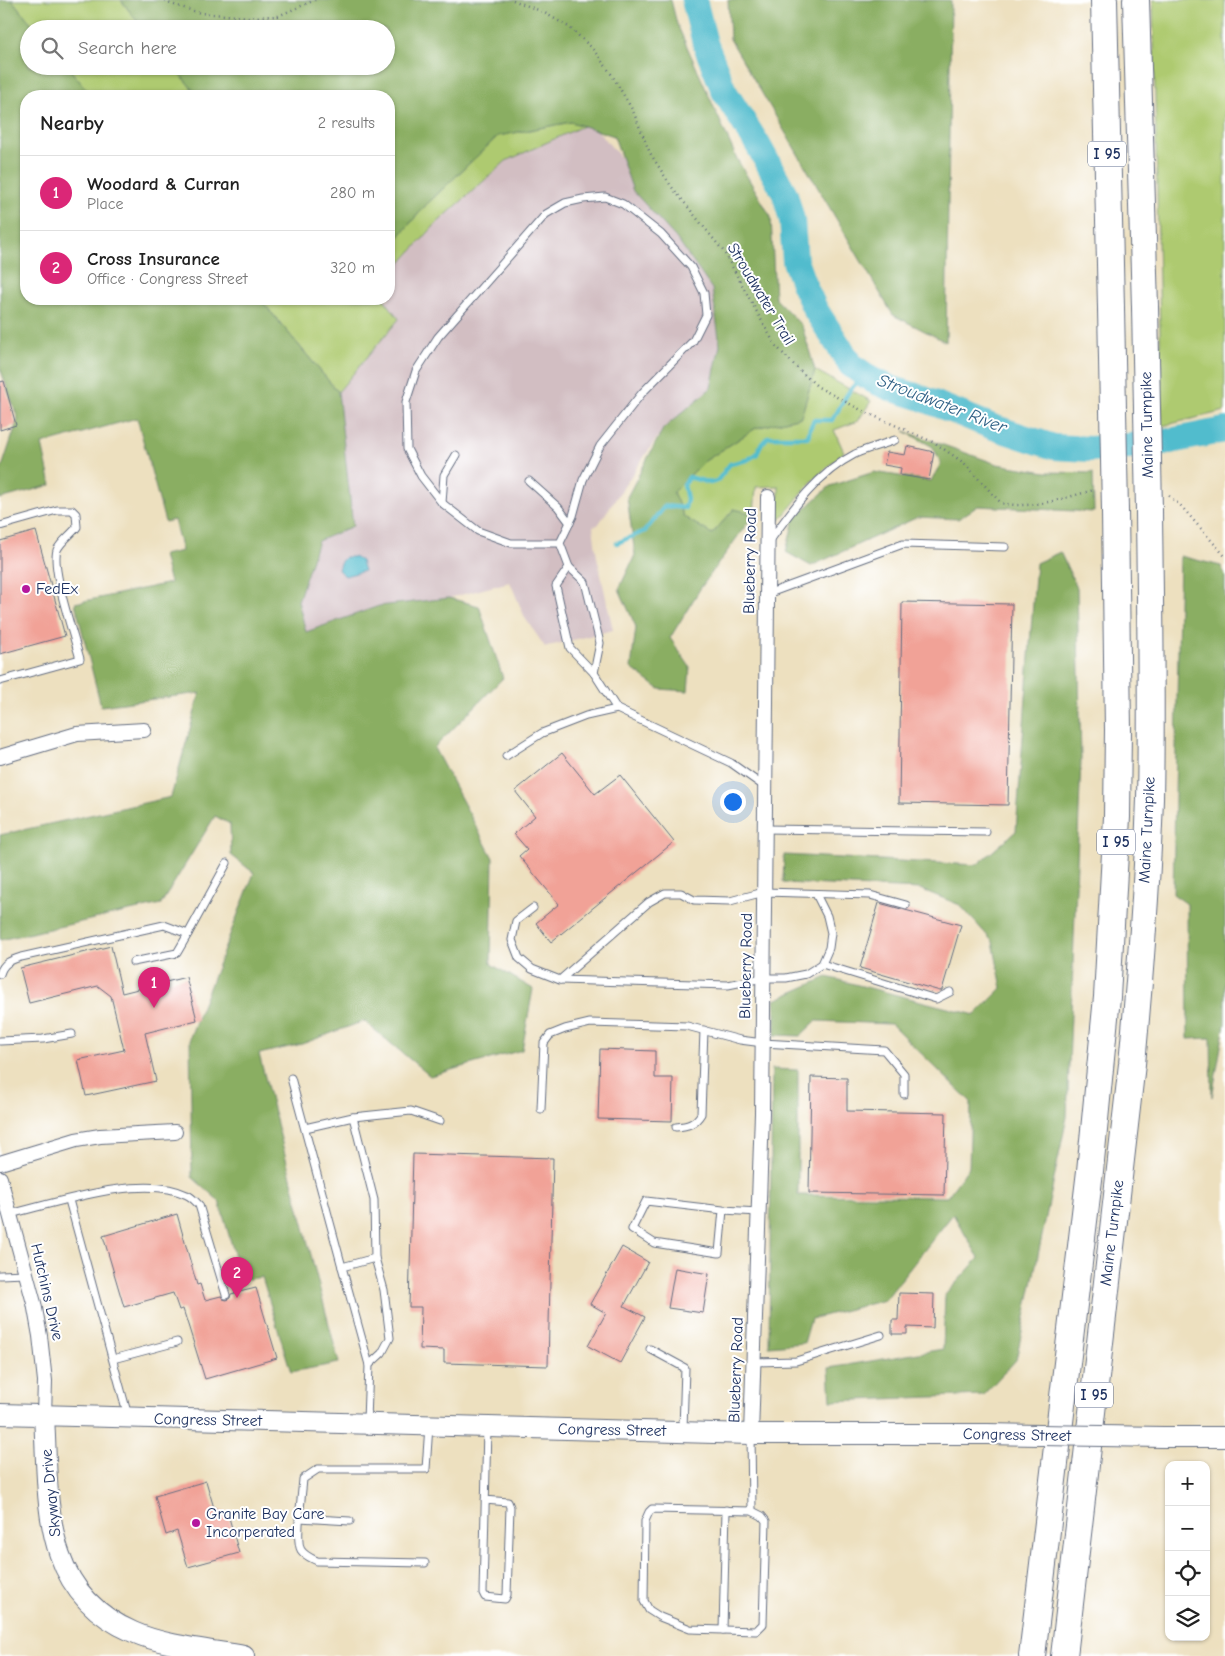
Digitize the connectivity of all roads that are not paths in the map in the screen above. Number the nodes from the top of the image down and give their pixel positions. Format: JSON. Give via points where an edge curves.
{"nodes":[{"id":1,"x":1104,"y":0,"type":"edge"},
{"id":2,"x":1136,"y":0,"type":"edge"},
{"id":3,"x":895,"y":440,"type":"dead end"},
{"id":4,"x":456,"y":455,"type":"dead end"},
{"id":5,"x":529,"y":481,"type":"dead end"},
{"id":6,"x":768,"y":497,"type":"dead end"},
{"id":7,"x":442,"y":503,"type":"junction"},
{"id":8,"x":570,"y":523,"type":"junction"},
{"id":9,"x":0,"y":526,"type":"edge"},
{"id":10,"x":560,"y":543,"type":"junction"},
{"id":11,"x":768,"y":544,"type":"junction"},
{"id":12,"x":1005,"y":547,"type":"dead end"},
{"id":13,"x":569,"y":567,"type":"junction"},
{"id":14,"x":767,"y":594,"type":"junction"},
{"id":15,"x":594,"y":673,"type":"junction"},
{"id":16,"x":0,"y":681,"type":"edge"},
{"id":17,"x":617,"y":708,"type":"junction"},
{"id":18,"x":144,"y":730,"type":"dead end"},
{"id":19,"x":506,"y":756,"type":"dead end"},
{"id":20,"x":0,"y":757,"type":"edge"},
{"id":21,"x":765,"y":787,"type":"junction"},
{"id":22,"x":765,"y":829,"type":"junction"},
{"id":23,"x":986,"y":832,"type":"dead end"},
{"id":24,"x":227,"y":864,"type":"dead end"},
{"id":25,"x":764,"y":892,"type":"junction"},
{"id":26,"x":816,"y":894,"type":"junction"},
{"id":27,"x":906,"y":905,"type":"dead end"},
{"id":28,"x":533,"y":908,"type":"dead end"},
{"id":29,"x":188,"y":934,"type":"junction"},
{"id":30,"x":133,"y":962,"type":"dead end"},
{"id":31,"x":822,"y":964,"type":"junction"},
{"id":32,"x":0,"y":974,"type":"edge"},
{"id":33,"x":763,"y":978,"type":"junction"},
{"id":34,"x":560,"y":980,"type":"junction"},
{"id":35,"x":950,"y":992,"type":"dead end"},
{"id":36,"x":704,"y":1030,"type":"junction"},
{"id":37,"x":72,"y":1034,"type":"dead end"},
{"id":38,"x":0,"y":1041,"type":"edge"},
{"id":39,"x":763,"y":1044,"type":"junction"},
{"id":40,"x":291,"y":1078,"type":"dead end"},
{"id":41,"x":904,"y":1094,"type":"dead end"},
{"id":42,"x":542,"y":1109,"type":"dead end"},
{"id":43,"x":353,"y":1117,"type":"junction"},
{"id":44,"x":440,"y":1121,"type":"dead end"},
{"id":45,"x":676,"y":1127,"type":"dead end"},
{"id":46,"x":305,"y":1128,"type":"junction"},
{"id":47,"x":175,"y":1132,"type":"dead end"},
{"id":48,"x":0,"y":1163,"type":"edge"},
{"id":49,"x":0,"y":1178,"type":"edge"},
{"id":50,"x":69,"y":1200,"type":"junction"},
{"id":51,"x":724,"y":1210,"type":"junction"},
{"id":52,"x":759,"y":1212,"type":"junction"},
{"id":53,"x":10,"y":1214,"type":"junction"},
{"id":54,"x":375,"y":1258,"type":"junction"},
{"id":55,"x":342,"y":1267,"type":"junction"},
{"id":56,"x":26,"y":1274,"type":"junction"},
{"id":57,"x":0,"y":1275,"type":"edge"},
{"id":58,"x":226,"y":1295,"type":"dead end"},
{"id":59,"x":881,"y":1336,"type":"dead end"},
{"id":60,"x":177,"y":1342,"type":"dead end"},
{"id":61,"x":650,"y":1349,"type":"dead end"},
{"id":62,"x":113,"y":1358,"type":"junction"},
{"id":63,"x":754,"y":1362,"type":"junction"},
{"id":64,"x":369,"y":1365,"type":"junction"},
{"id":65,"x":0,"y":1414,"type":"edge"},
{"id":66,"x":44,"y":1416,"type":"junction"},
{"id":67,"x":129,"y":1418,"type":"junction"},
{"id":68,"x":367,"y":1424,"type":"junction"},
{"id":69,"x":429,"y":1426,"type":"junction"},
{"id":70,"x":487,"y":1427,"type":"junction"},
{"id":71,"x":683,"y":1432,"type":"junction"},
{"id":72,"x":752,"y":1434,"type":"junction"},
{"id":73,"x":1225,"y":1437,"type":"edge"},
{"id":74,"x":485,"y":1500,"type":"junction"},
{"id":75,"x":726,"y":1510,"type":"junction"},
{"id":76,"x":752,"y":1511,"type":"junction"},
{"id":77,"x":300,"y":1518,"type":"junction"},
{"id":78,"x":350,"y":1521,"type":"dead end"},
{"id":79,"x":425,"y":1563,"type":"dead end"},
{"id":80,"x":723,"y":1630,"type":"junction"},
{"id":81,"x":244,"y":1656,"type":"edge"},
{"id":82,"x":1032,"y":1656,"type":"edge"},
{"id":83,"x":1064,"y":1656,"type":"edge"}],
"edges":[{"from":1,"to":82,"type":"highway","name":"Maine Turnpike","number":"I 95","bridge":true,"via":[[1115,511],[1117,798],[1107,997],[1090,1171]]},
{"from":2,"to":83,"type":"highway","name":"Maine Turnpike","number":"I 95","bridge":true,"via":[[1149,510],[1150,792],[1140,976],[1130,1082]]},
{"from":3,"to":11,"type":"lane","via":[[856,454],[829,470],[792,508]]},
{"from":4,"to":7,"type":"lane","via":[[444,474]]},
{"from":5,"to":8,"type":"lane","via":[[558,507]]},
{"from":6,"to":11,"type":"street","name":"Blueberry Road"},
{"from":7,"to":8,"type":"lane","via":[[421,476],[407,449],[406,402],[416,371],[438,337],[546,214],[564,203],[604,197],[623,204],[661,234],[691,267],[704,293],[706,315],[693,341],[642,393],[600,446],[583,480]]},
{"from":7,"to":10,"type":"lane","via":[[478,531],[511,543]]},
{"from":8,"to":10,"type":"lane"},
{"from":9,"to":16,"type":"lane","via":[[57,510],[72,510],[76,514],[77,527],[58,550],[56,572],[80,659]]},
{"from":10,"to":13,"type":"lane"},
{"from":11,"to":14,"type":"street","name":"Blueberry Road"},
{"from":12,"to":14,"type":"lane","via":[[903,544]]},
{"from":13,"to":15,"type":"lane","via":[[585,582],[600,643]]},
{"from":13,"to":15,"type":"lane","via":[[556,586],[568,641],[570,648]]},
{"from":14,"to":21,"type":"street","name":"Blueberry Road"},
{"from":15,"to":17,"type":"lane"},
{"from":17,"to":19,"type":"lane","via":[[542,733]]},
{"from":17,"to":21,"type":"lane","via":[[731,763]]},
{"from":18,"to":20,"type":"street","via":[[78,734]]},
{"from":21,"to":22,"type":"street","name":"Blueberry Road"},
{"from":22,"to":23,"type":"lane"},
{"from":22,"to":25,"type":"street","name":"Blueberry Road"},
{"from":24,"to":29,"type":"lane"},
{"from":25,"to":26,"type":"lane"},
{"from":25,"to":33,"type":"street","name":"Blueberry Road"},
{"from":25,"to":34,"type":"lane","via":[[730,901],[694,900],[680,893],[665,893],[650,902]]},
{"from":26,"to":27,"type":"lane","via":[[870,895]]},
{"from":26,"to":31,"type":"lane","via":[[831,933]]},
{"from":28,"to":34,"type":"lane","via":[[516,921],[512,940],[519,958],[532,969]]},
{"from":29,"to":30,"type":"lane","via":[[177,953]]},
{"from":29,"to":32,"type":"lane","via":[[164,925],[155,926],[8,961]]},
{"from":31,"to":33,"type":"lane","via":[[806,974]]},
{"from":31,"to":35,"type":"lane","via":[[936,999]]},
{"from":33,"to":34,"type":"lane","via":[[728,985]]},
{"from":33,"to":39,"type":"street","name":"Blueberry Road"},
{"from":36,"to":39,"type":"lane"},
{"from":36,"to":42,"type":"lane","via":[[687,1026],[590,1023],[550,1036],[544,1043]]},
{"from":36,"to":45,"type":"lane","via":[[701,1114],[696,1121]]},
{"from":37,"to":38,"type":"lane"},
{"from":39,"to":41,"type":"lane","via":[[884,1050],[904,1074]]},
{"from":39,"to":52,"type":"street","name":"Blueberry Road"},
{"from":40,"to":46,"type":"lane"},
{"from":43,"to":44,"type":"lane","via":[[411,1111]]},
{"from":43,"to":46,"type":"lane"},
{"from":43,"to":54,"type":"lane","via":[[374,1200]]},
{"from":46,"to":55,"type":"lane"},
{"from":47,"to":48,"type":"street","via":[[76,1140]]},
{"from":49,"to":53,"type":"street","name":"Hutchins Drive"},
{"from":50,"to":53,"type":"lane"},
{"from":50,"to":58,"type":"lane","via":[[125,1188],[168,1189],[188,1195],[199,1205]]},
{"from":50,"to":62,"type":"lane"},
{"from":51,"to":51,"type":"lane","via":[[646,1201],[632,1228],[654,1243],[719,1252]]},
{"from":51,"to":52,"type":"lane"},
{"from":52,"to":63,"type":"street","name":"Blueberry Road"},
{"from":53,"to":56,"type":"street","name":"Hutchins Drive"},
{"from":54,"to":55,"type":"lane"},
{"from":54,"to":64,"type":"lane","via":[[384,1290],[390,1338],[382,1353]]},
{"from":55,"to":64,"type":"lane"},
{"from":56,"to":57,"type":"lane"},
{"from":56,"to":66,"type":"street","name":"Hutchins Drive","via":[[40,1336],[45,1381]]},
{"from":59,"to":63,"type":"lane","via":[[796,1361]]},
{"from":60,"to":62,"type":"lane"},
{"from":61,"to":71,"type":"lane","via":[[685,1368]]},
{"from":62,"to":67,"type":"lane"},
{"from":63,"to":72,"type":"street","name":"Blueberry Road"},
{"from":64,"to":68,"type":"lane"},
{"from":65,"to":66,"type":"main road","name":"Congress Street"},
{"from":66,"to":67,"type":"main road","name":"Congress Street"},
{"from":66,"to":81,"type":"main road","name":"Skyway Drive","via":[[52,1532],[71,1581],[95,1609],[133,1633]]},
{"from":67,"to":68,"type":"main road","name":"Congress Street"},
{"from":68,"to":69,"type":"main road","name":"Congress Street"},
{"from":69,"to":70,"type":"main road","name":"Congress Street"},
{"from":69,"to":77,"type":"lane","via":[[426,1470],[318,1469],[303,1480]]},
{"from":70,"to":71,"type":"main road","name":"Congress Street"},
{"from":70,"to":74,"type":"lane"},
{"from":71,"to":72,"type":"main road","name":"Congress Street"},
{"from":72,"to":73,"type":"main road","name":"Congress Street","bridge":true},
{"from":72,"to":76,"type":"lane"},
{"from":74,"to":74,"type":"lane","via":[[483,1593],[485,1597],[504,1599],[507,1595],[510,1507],[508,1502]]},
{"from":75,"to":76,"type":"lane"},
{"from":75,"to":80,"type":"lane"},
{"from":75,"to":80,"type":"lane","via":[[652,1509],[645,1521],[644,1601],[649,1610],[690,1629]]},
{"from":76,"to":80,"type":"lane","via":[[766,1521],[763,1624],[756,1631]]},
{"from":77,"to":78,"type":"lane"},
{"from":77,"to":79,"type":"lane","via":[[300,1548],[305,1555],[317,1561]]}]}
